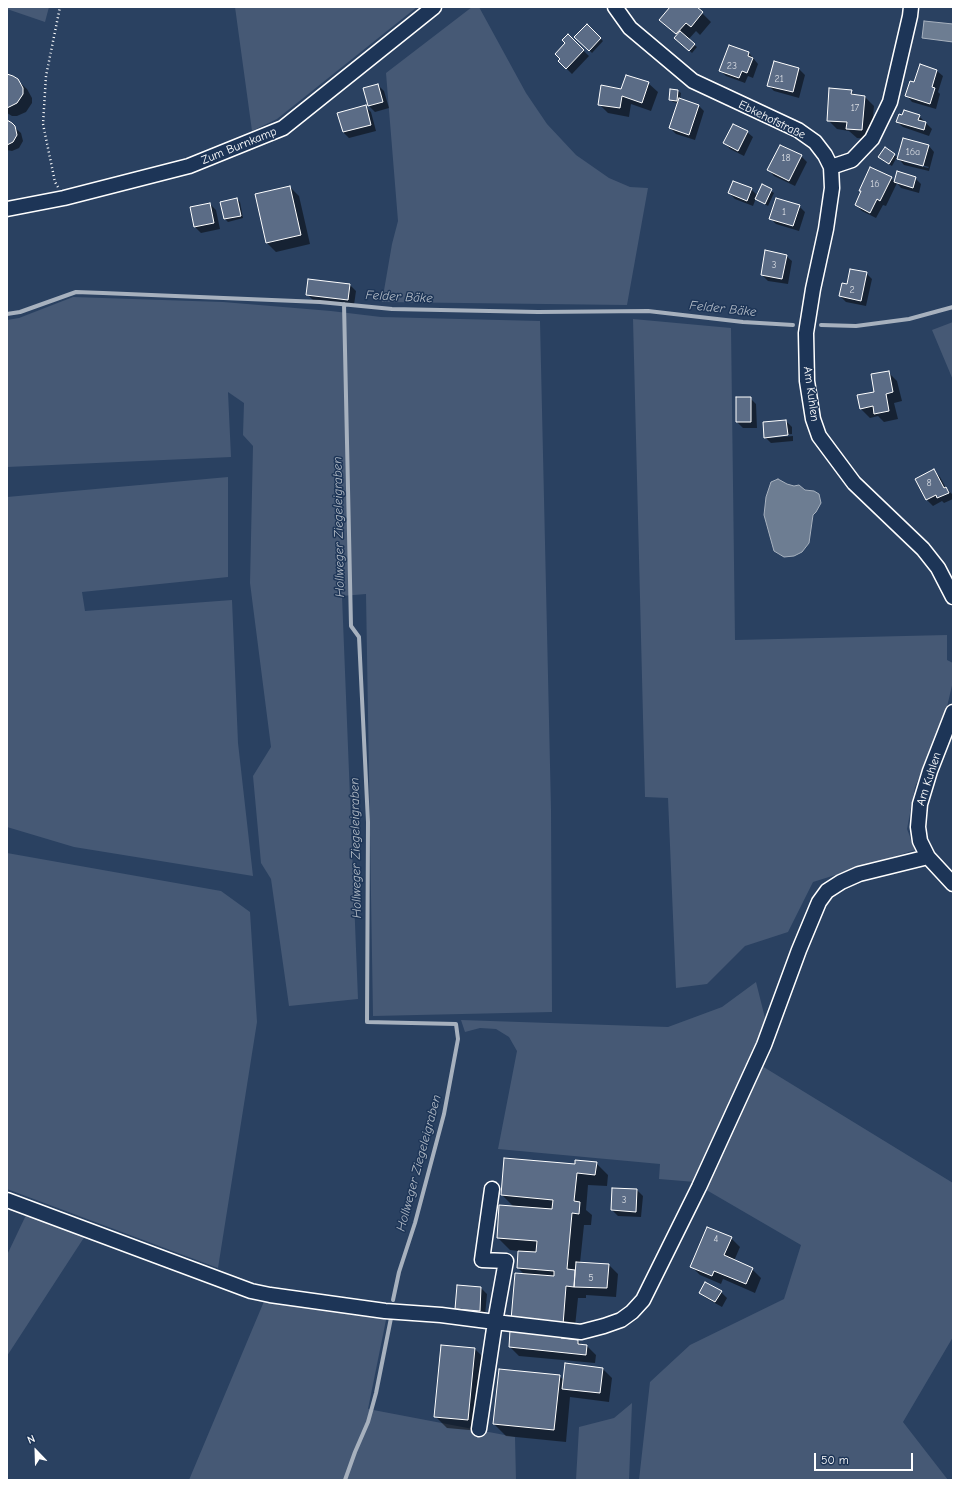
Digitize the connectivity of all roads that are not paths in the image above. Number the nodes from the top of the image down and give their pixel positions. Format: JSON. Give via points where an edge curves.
{"nodes":[{"id":1,"x":434,"y":7,"type":"edge"},
{"id":2,"x":615,"y":7,"type":"edge"},
{"id":3,"x":911,"y":7,"type":"edge"},
{"id":4,"x":831,"y":167,"type":"junction"},
{"id":5,"x":7,"y":209,"type":"edge"},
{"id":6,"x":953,"y":596,"type":"edge"},
{"id":7,"x":953,"y":712,"type":"edge"},
{"id":8,"x":928,"y":856,"type":"junction"},
{"id":9,"x":953,"y":884,"type":"edge"},
{"id":10,"x":492,"y":1189,"type":"dead end"},
{"id":11,"x":7,"y":1200,"type":"edge"},
{"id":12,"x":495,"y":1322,"type":"junction"},
{"id":13,"x":479,"y":1429,"type":"dead end"}],
"edges":[{"from":1,"to":5,"type":"street","name":"Zum Burnkamp","via":[[283,128],[189,166],[64,198]]},
{"from":2,"to":4,"type":"street","name":"Ebkehofstraße","via":[[630,28],[693,81],[798,130],[815,142]]},
{"from":3,"to":4,"type":"street","via":[[890,102],[872,139],[852,160]]},
{"from":4,"to":6,"type":"street","name":"Am Kuhlen","via":[[832,188],[826,229],[806,333],[807,380],[813,419],[819,436],[854,483],[923,549],[938,568]]},
{"from":7,"to":8,"type":"street","name":"Am Kuhlen","via":[[920,804],[920,841]]},
{"from":8,"to":9,"type":"street","name":"Am Kuhlen"},
{"from":8,"to":12,"type":"street","via":[[859,874],[827,891],[819,902],[764,1045],[699,1187],[643,1300],[632,1312],[621,1320],[582,1332]]},
{"from":10,"to":12,"type":"street","via":[[482,1260],[506,1261]]},
{"from":11,"to":12,"type":"street","via":[[251,1291],[385,1311]]},
{"from":12,"to":13,"type":"street"}]}
